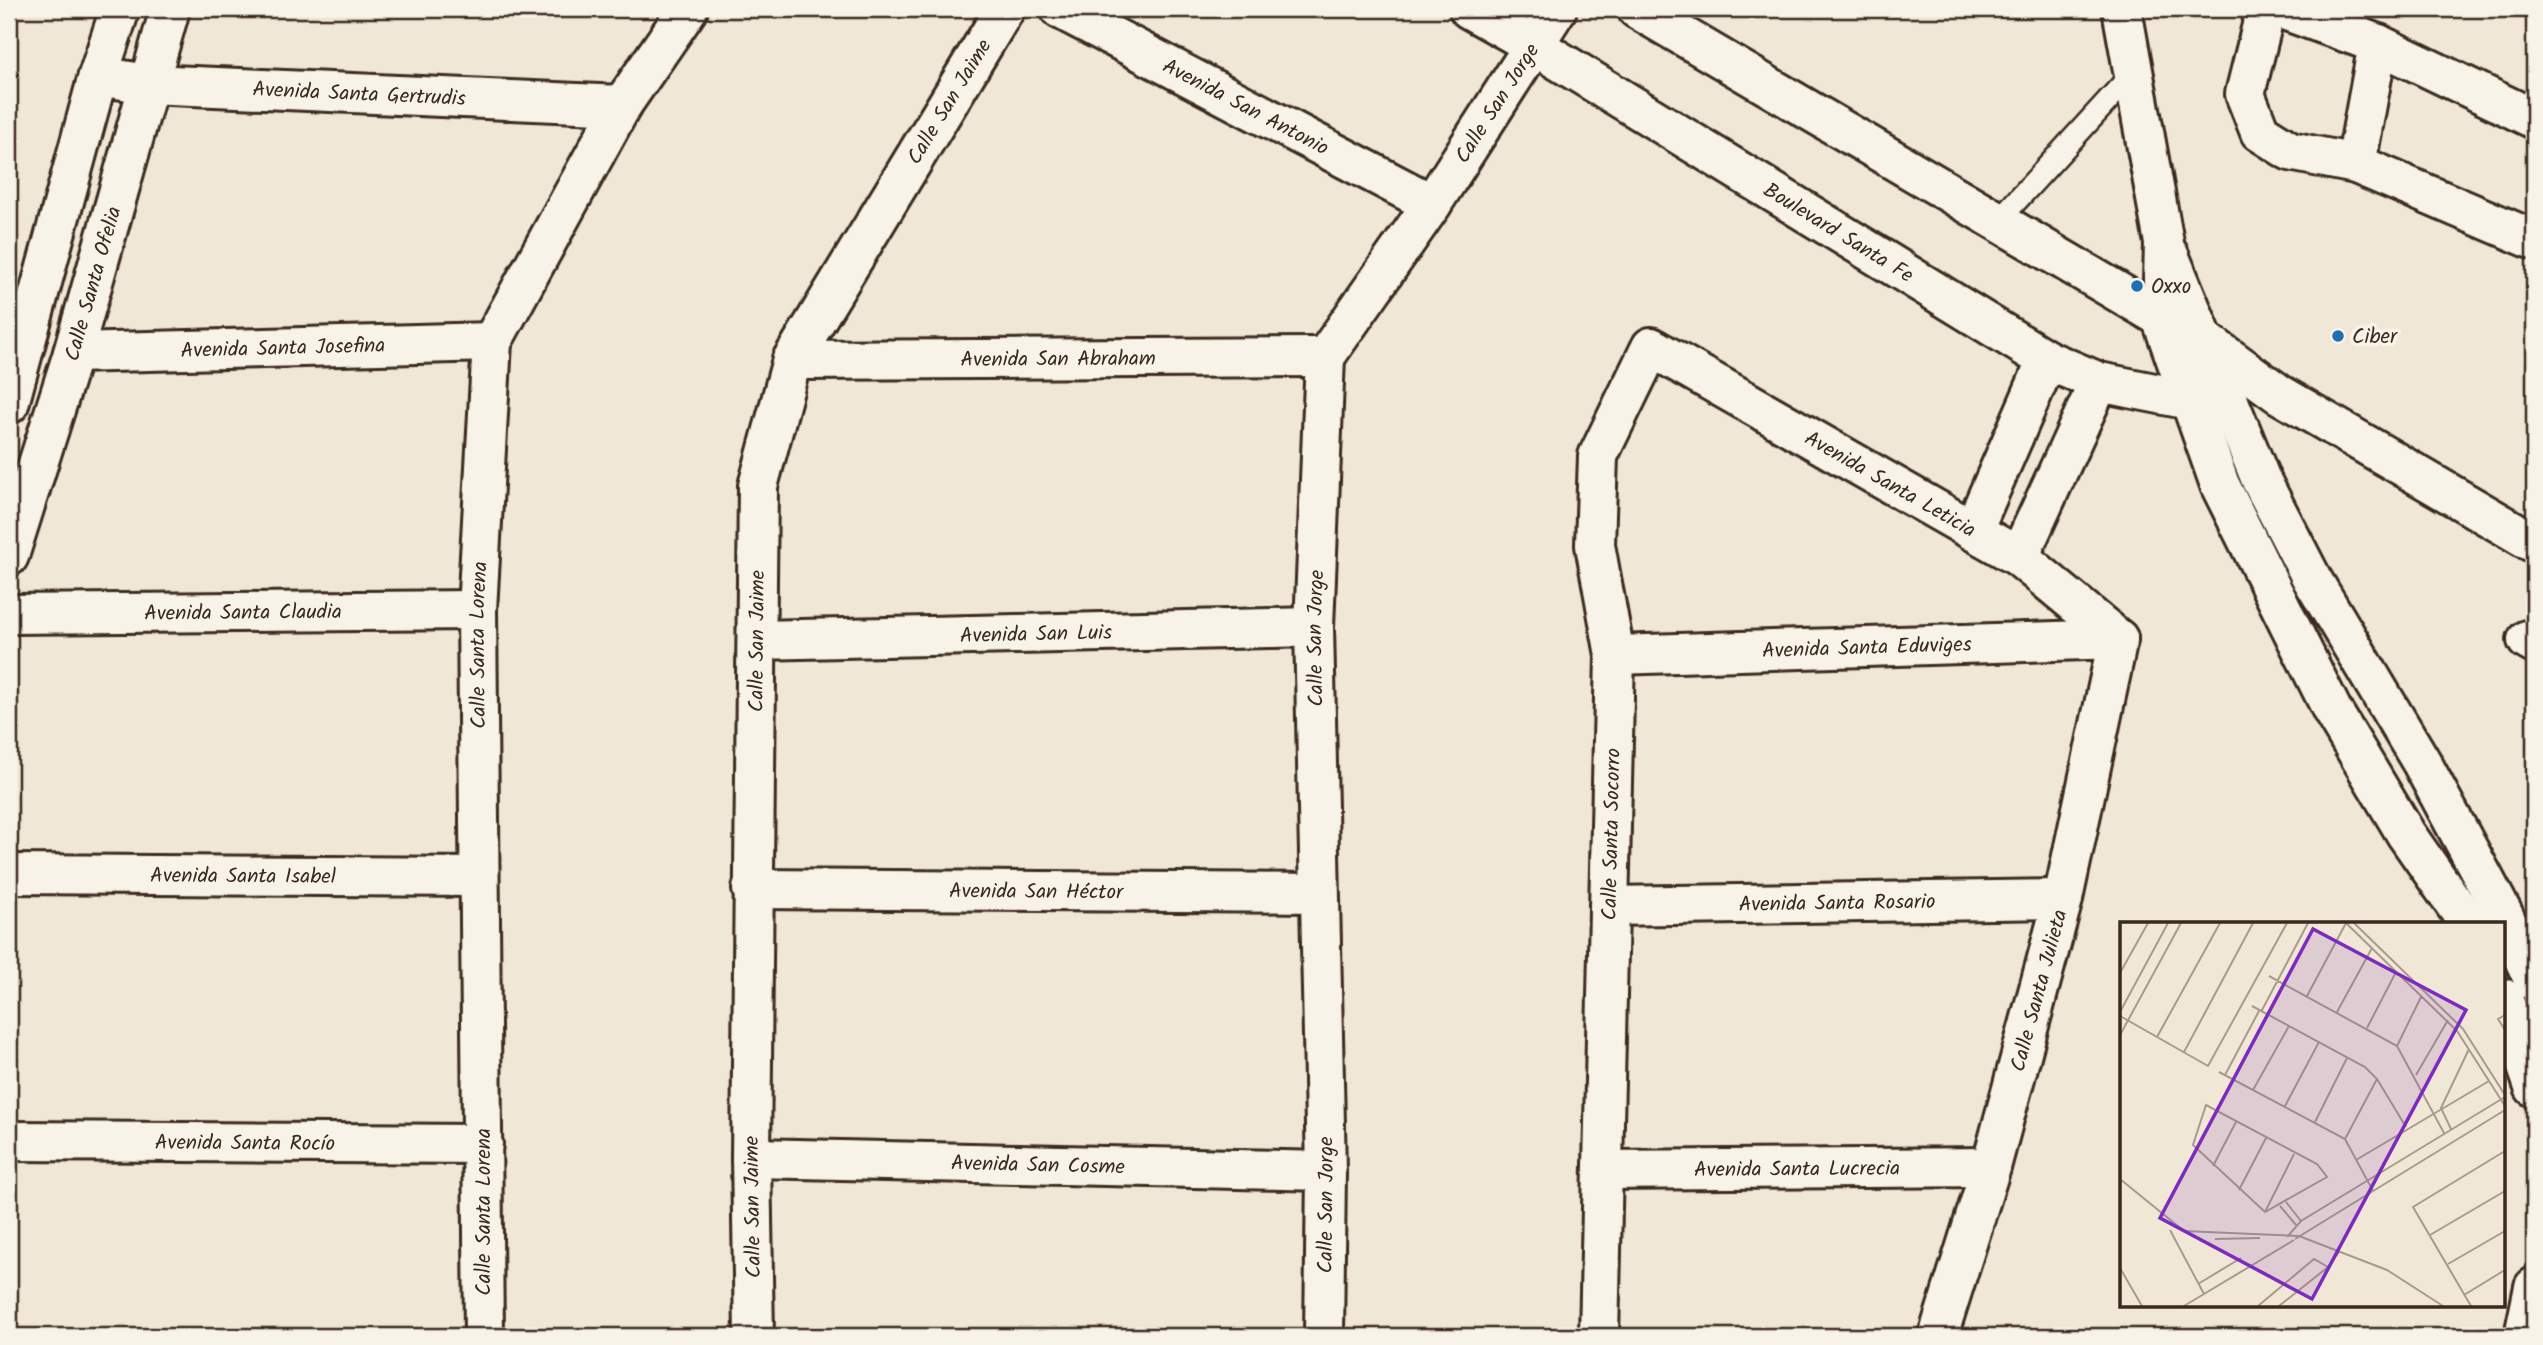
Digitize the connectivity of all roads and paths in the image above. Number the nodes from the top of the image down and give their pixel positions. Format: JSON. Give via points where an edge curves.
{"nodes":[{"id":1,"x":120,"y":9,"type":"edge"},
{"id":2,"x":170,"y":9,"type":"edge"},
{"id":3,"x":688,"y":9,"type":"edge"},
{"id":4,"x":1005,"y":9,"type":"edge"},
{"id":5,"x":1060,"y":9,"type":"edge"},
{"id":6,"x":1469,"y":9,"type":"edge"},
{"id":7,"x":1557,"y":9,"type":"edge"},
{"id":8,"x":1637,"y":9,"type":"edge"},
{"id":9,"x":2122,"y":9,"type":"edge"},
{"id":10,"x":2266,"y":9,"type":"edge"},
{"id":11,"x":2281,"y":9,"type":"edge"},
{"id":12,"x":2378,"y":44,"type":"junction"},
{"id":13,"x":1535,"y":46,"type":"junction"},
{"id":14,"x":2132,"y":74,"type":"junction"},
{"id":15,"x":98,"y":76,"type":"junction"},
{"id":16,"x":148,"y":84,"type":"junction"},
{"id":17,"x":622,"y":105,"type":"junction"},
{"id":18,"x":2534,"y":118,"type":"edge"},
{"id":19,"x":2356,"y":164,"type":"junction"},
{"id":20,"x":1432,"y":204,"type":"junction"},
{"id":21,"x":1997,"y":222,"type":"junction"},
{"id":22,"x":2534,"y":240,"type":"edge"},
{"id":23,"x":2164,"y":243,"type":"junction"},
{"id":24,"x":2162,"y":320,"type":"junction"},
{"id":25,"x":2206,"y":341,"type":"junction"},
{"id":26,"x":492,"y":342,"type":"junction"},
{"id":27,"x":1651,"y":347,"type":"joint"},
{"id":28,"x":73,"y":353,"type":"junction"},
{"id":29,"x":1325,"y":358,"type":"junction"},
{"id":30,"x":792,"y":360,"type":"junction"},
{"id":31,"x":2048,"y":360,"type":"junction"},
{"id":32,"x":2099,"y":382,"type":"junction"},
{"id":33,"x":2279,"y":394,"type":"junction"},
{"id":34,"x":2190,"y":400,"type":"junction"},
{"id":35,"x":2229,"y":401,"type":"junction"},
{"id":36,"x":9,"y":404,"type":"edge"},
{"id":37,"x":1973,"y":530,"type":"junction"},
{"id":38,"x":2534,"y":543,"type":"edge"},
{"id":39,"x":9,"y":556,"type":"edge"},
{"id":40,"x":2020,"y":557,"type":"junction"},
{"id":41,"x":477,"y":610,"type":"junction"},
{"id":42,"x":9,"y":614,"type":"edge"},
{"id":43,"x":1314,"y":627,"type":"junction"},
{"id":44,"x":2118,"y":639,"type":"junction"},
{"id":45,"x":758,"y":640,"type":"junction"},
{"id":46,"x":1615,"y":655,"type":"junction"},
{"id":47,"x":9,"y":874,"type":"edge"},
{"id":48,"x":479,"y":877,"type":"junction"},
{"id":49,"x":752,"y":890,"type":"junction"},
{"id":50,"x":1318,"y":893,"type":"junction"},
{"id":51,"x":2063,"y":899,"type":"junction"},
{"id":52,"x":1609,"y":906,"type":"junction"},
{"id":53,"x":2467,"y":922,"type":"edge"},
{"id":54,"x":2534,"y":981,"type":"edge"},
{"id":55,"x":2504,"y":1001,"type":"edge"},
{"id":56,"x":2534,"y":1087,"type":"edge"},
{"id":57,"x":9,"y":1141,"type":"edge"},
{"id":58,"x":483,"y":1143,"type":"junction"},
{"id":59,"x":751,"y":1158,"type":"junction"},
{"id":60,"x":1991,"y":1167,"type":"junction"},
{"id":61,"x":1603,"y":1170,"type":"junction"},
{"id":62,"x":1326,"y":1171,"type":"junction"},
{"id":63,"x":2534,"y":1287,"type":"edge"},
{"id":64,"x":484,"y":1336,"type":"edge"},
{"id":65,"x":754,"y":1336,"type":"edge"},
{"id":66,"x":1324,"y":1336,"type":"edge"},
{"id":67,"x":1600,"y":1336,"type":"edge"},
{"id":68,"x":1938,"y":1336,"type":"edge"},
{"id":69,"x":2524,"y":1336,"type":"edge"}],
"edges":[{"from":1,"to":15,"type":"street"},
{"from":2,"to":16,"type":"street","name":"Calle Santa Ofelia"},
{"from":3,"to":17,"type":"street","name":"Calle Santa Lorena"},
{"from":4,"to":30,"type":"street","name":"Calle San Jaime"},
{"from":5,"to":20,"type":"street","name":"Avenida San Antonio"},
{"from":6,"to":13,"type":"street","name":"Boulevard Santa Fe"},
{"from":7,"to":13,"type":"street","name":"Calle San Jorge"},
{"from":8,"to":21,"type":"street"},
{"from":9,"to":14,"type":"street"},
{"from":10,"to":19,"type":"street","via":[[2245,94],[2260,132],[2290,150]]},
{"from":11,"to":12,"type":"street"},
{"from":12,"to":18,"type":"street"},
{"from":12,"to":19,"type":"street"},
{"from":13,"to":20,"type":"street","name":"Calle San Jorge"},
{"from":13,"to":31,"type":"street","name":"Boulevard Santa Fe"},
{"from":14,"to":21,"type":"lane"},
{"from":14,"to":23,"type":"street"},
{"from":15,"to":16,"type":"street","name":"Avenida Santa Gertrudis"},
{"from":15,"to":36,"type":"street"},
{"from":16,"to":17,"type":"street","name":"Avenida Santa Gertrudis"},
{"from":16,"to":28,"type":"street","name":"Calle Santa Ofelia"},
{"from":17,"to":26,"type":"street","name":"Calle Santa Lorena"},
{"from":19,"to":22,"type":"street"},
{"from":20,"to":29,"type":"street","name":"Calle San Jorge"},
{"from":21,"to":24,"type":"street"},
{"from":23,"to":24,"type":"street"},
{"from":23,"to":25,"type":"street"},
{"from":24,"to":25,"type":"street"},
{"from":24,"to":34,"type":"street"},
{"from":25,"to":33,"type":"street"},
{"from":25,"to":35,"type":"street"},
{"from":26,"to":28,"type":"street","name":"Avenida Santa Josefina"},
{"from":26,"to":41,"type":"street","name":"Calle Santa Lorena"},
{"from":27,"to":37,"type":"street","name":"Avenida Santa Leticia"},
{"from":27,"to":46,"type":"street","name":"Calle Santa Socorro","via":[[1598,456],[1595,545]]},
{"from":28,"to":39,"type":"street","name":"Calle Santa Ofelia"},
{"from":29,"to":30,"type":"street","name":"Avenida San Abraham"},
{"from":29,"to":43,"type":"street","name":"Calle San Jorge"},
{"from":30,"to":45,"type":"street","name":"Calle San Jaime","via":[[758,486]]},
{"from":31,"to":32,"type":"street","name":"Boulevard Santa Fe"},
{"from":31,"to":37,"type":"street"},
{"from":32,"to":34,"type":"street","name":"Boulevard Santa Fe"},
{"from":32,"to":40,"type":"street"},
{"from":33,"to":35,"type":"street","name":"Boulevard Santa Fe"},
{"from":33,"to":38,"type":"street"},
{"from":34,"to":35,"type":"street","name":"Boulevard Santa Fe"},
{"from":34,"to":53,"type":"street","via":[[2220,485],[2332,710],[2406,834]]},
{"from":35,"to":54,"type":"street","via":[[2261,480],[2312,579],[2422,763]]},
{"from":37,"to":40,"type":"street","name":"Avenida Santa Leticia"},
{"from":40,"to":44,"type":"street","name":"Avenida Santa Leticia"},
{"from":41,"to":42,"type":"street","name":"Avenida Santa Claudia"},
{"from":41,"to":48,"type":"street","name":"Calle Santa Lorena"},
{"from":43,"to":45,"type":"street","name":"Avenida San Luis"},
{"from":43,"to":50,"type":"street","name":"Calle San Jorge"},
{"from":44,"to":46,"type":"street","name":"Avenida Santa Eduviges"},
{"from":44,"to":51,"type":"street","name":"Calle Santa Julieta"},
{"from":45,"to":49,"type":"street","name":"Calle San Jaime"},
{"from":46,"to":52,"type":"street","name":"Calle Santa Socorro"},
{"from":47,"to":48,"type":"street","name":"Avenida Santa Isabel"},
{"from":48,"to":58,"type":"street","name":"Calle Santa Lorena"},
{"from":49,"to":50,"type":"street","name":"Avenida San Héctor"},
{"from":49,"to":59,"type":"street","name":"Calle San Jaime"},
{"from":50,"to":62,"type":"street","name":"Calle San Jorge"},
{"from":51,"to":52,"type":"street","name":"Avenida Santa Rosario"},
{"from":51,"to":60,"type":"street","name":"Calle Santa Julieta"},
{"from":52,"to":61,"type":"street","name":"Calle Santa Socorro"},
{"from":55,"to":56,"type":"street"},
{"from":57,"to":58,"type":"street","name":"Avenida Santa Rocío"},
{"from":58,"to":64,"type":"street","name":"Calle Santa Lorena"},
{"from":59,"to":62,"type":"street","name":"Avenida San Cosme"},
{"from":59,"to":65,"type":"street","name":"Calle San Jaime"},
{"from":60,"to":61,"type":"street","name":"Avenida Santa Lucrecia"},
{"from":60,"to":68,"type":"street","name":"Calle Santa Julieta"},
{"from":61,"to":67,"type":"street","name":"Calle Santa Socorro"},
{"from":62,"to":66,"type":"street","name":"Calle San Jorge"},
{"from":63,"to":69,"type":"street"}]}
